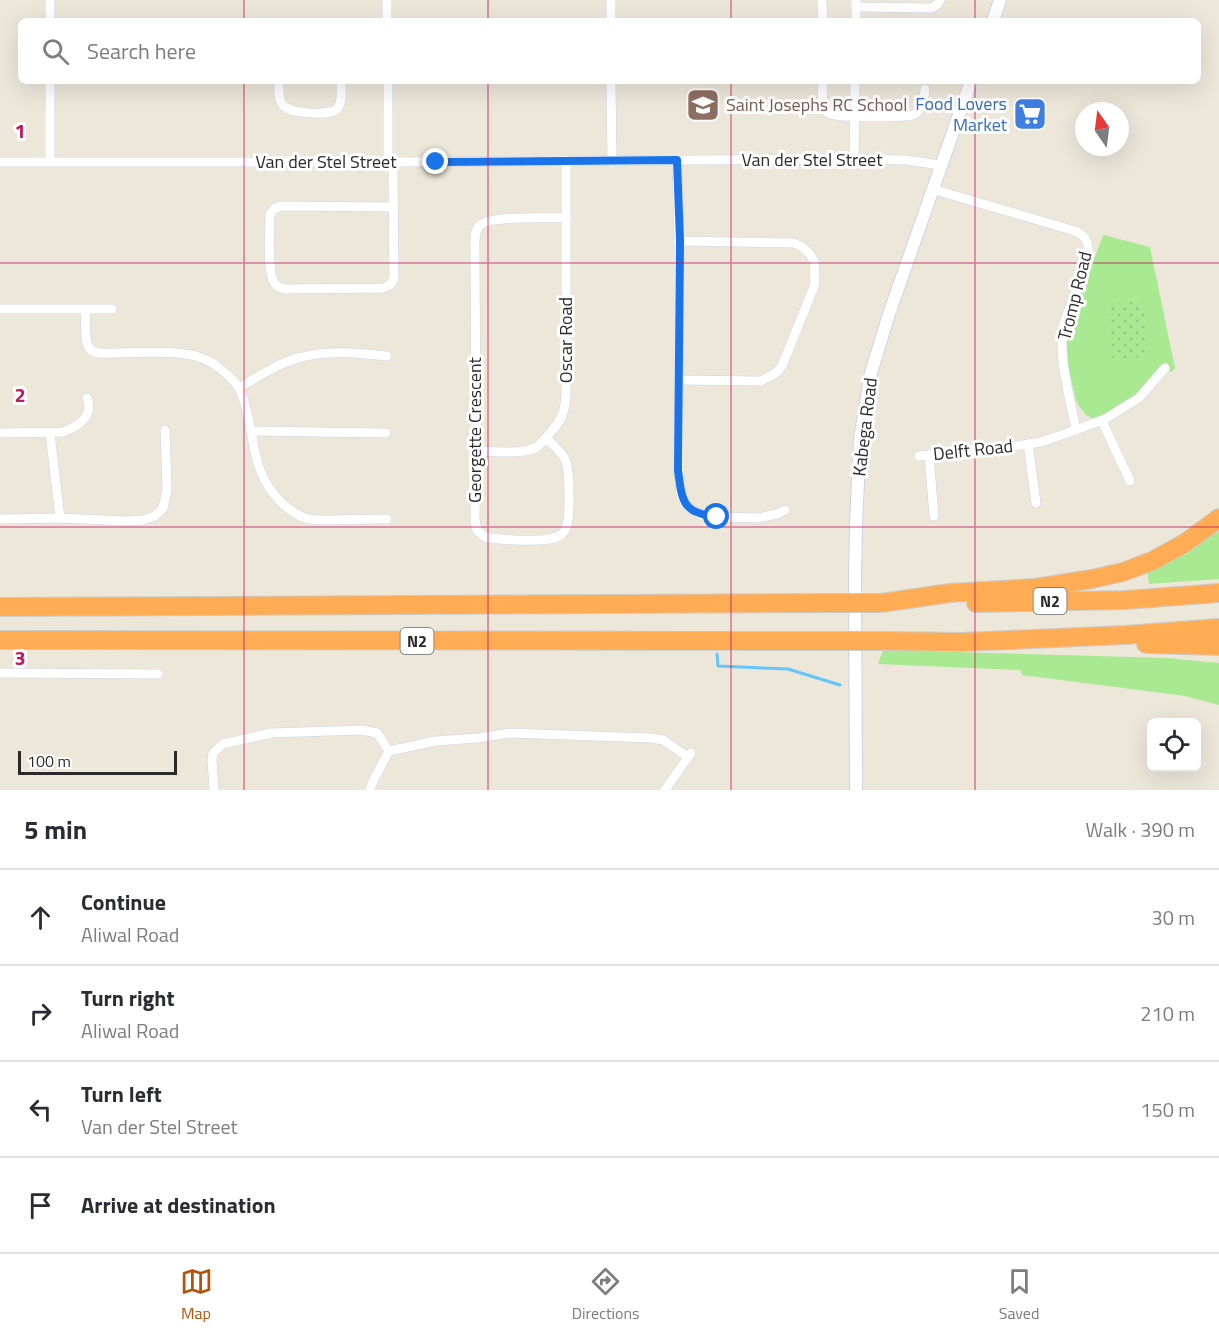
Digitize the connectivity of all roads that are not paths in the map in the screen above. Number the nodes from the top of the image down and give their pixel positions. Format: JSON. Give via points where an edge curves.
{"nodes":[{"id":1,"x":50,"y":0,"type":"edge"},
{"id":2,"x":387,"y":0,"type":"edge"},
{"id":3,"x":611,"y":0,"type":"edge"},
{"id":4,"x":822,"y":0,"type":"edge"},
{"id":5,"x":940,"y":0,"type":"edge"},
{"id":6,"x":1000,"y":0,"type":"edge"},
{"id":7,"x":856,"y":4,"type":"edge"},
{"id":8,"x":50,"y":18,"type":"edge"},
{"id":9,"x":387,"y":18,"type":"edge"},
{"id":10,"x":611,"y":18,"type":"edge"},
{"id":11,"x":823,"y":18,"type":"edge"},
{"id":12,"x":994,"y":18,"type":"edge"},
{"id":13,"x":50,"y":84,"type":"edge"},
{"id":14,"x":279,"y":84,"type":"edge"},
{"id":15,"x":341,"y":84,"type":"edge"},
{"id":16,"x":388,"y":84,"type":"edge"},
{"id":17,"x":611,"y":84,"type":"edge"},
{"id":18,"x":823,"y":84,"type":"edge"},
{"id":19,"x":855,"y":84,"type":"edge"},
{"id":20,"x":970,"y":84,"type":"edge"},
{"id":21,"x":925,"y":89,"type":"dead end"},
{"id":22,"x":854,"y":117,"type":"junction"},
{"id":23,"x":854,"y":159,"type":"junction"},
{"id":24,"x":677,"y":160,"type":"junction"},
{"id":25,"x":50,"y":161,"type":"junction"},
{"id":26,"x":566,"y":161,"type":"junction"},
{"id":27,"x":612,"y":161,"type":"junction"},
{"id":28,"x":0,"y":162,"type":"edge"},
{"id":29,"x":391,"y":162,"type":"junction"},
{"id":30,"x":940,"y":165,"type":"junction"},
{"id":31,"x":932,"y":189,"type":"junction"},
{"id":32,"x":393,"y":207,"type":"junction"},
{"id":33,"x":566,"y":218,"type":"junction"},
{"id":34,"x":680,"y":241,"type":"junction"},
{"id":35,"x":0,"y":309,"type":"edge"},
{"id":36,"x":85,"y":309,"type":"junction"},
{"id":37,"x":112,"y":309,"type":"dead end"},
{"id":38,"x":387,"y":356,"type":"dead end"},
{"id":39,"x":1165,"y":368,"type":"dead end"},
{"id":40,"x":679,"y":380,"type":"junction"},
{"id":41,"x":239,"y":388,"type":"junction"},
{"id":42,"x":87,"y":398,"type":"dead end"},
{"id":43,"x":1101,"y":421,"type":"junction"},
{"id":44,"x":165,"y":430,"type":"dead end"},
{"id":45,"x":1076,"y":430,"type":"junction"},
{"id":46,"x":251,"y":432,"type":"junction"},
{"id":47,"x":0,"y":433,"type":"edge"},
{"id":48,"x":50,"y":433,"type":"junction"},
{"id":49,"x":386,"y":433,"type":"dead end"},
{"id":50,"x":546,"y":438,"type":"junction"},
{"id":51,"x":1028,"y":444,"type":"junction"},
{"id":52,"x":476,"y":451,"type":"junction"},
{"id":53,"x":929,"y":455,"type":"junction"},
{"id":54,"x":919,"y":456,"type":"dead end"},
{"id":55,"x":1130,"y":482,"type":"dead end"},
{"id":56,"x":1036,"y":503,"type":"dead end"},
{"id":57,"x":786,"y":510,"type":"dead end"},
{"id":58,"x":934,"y":516,"type":"dead end"},
{"id":59,"x":60,"y":518,"type":"junction"},
{"id":60,"x":1219,"y":518,"type":"edge"},
{"id":61,"x":0,"y":519,"type":"edge"},
{"id":62,"x":387,"y":519,"type":"dead end"},
{"id":63,"x":1219,"y":593,"type":"edge"},
{"id":64,"x":881,"y":603,"type":"junction"},
{"id":65,"x":0,"y":607,"type":"edge"},
{"id":66,"x":1219,"y":628,"type":"edge"},
{"id":67,"x":0,"y":640,"type":"edge"},
{"id":68,"x":963,"y":642,"type":"junction"},
{"id":69,"x":1219,"y":646,"type":"edge"},
{"id":70,"x":0,"y":673,"type":"edge"},
{"id":71,"x":158,"y":674,"type":"dead end"},
{"id":72,"x":389,"y":751,"type":"junction"},
{"id":73,"x":214,"y":790,"type":"edge"},
{"id":74,"x":370,"y":790,"type":"edge"},
{"id":75,"x":665,"y":790,"type":"edge"},
{"id":76,"x":856,"y":790,"type":"edge"}],
"edges":[{"from":1,"to":8,"type":"street"},
{"from":2,"to":9,"type":"street"},
{"from":3,"to":10,"type":"street"},
{"from":4,"to":11,"type":"street"},
{"from":5,"to":7,"type":"street","via":[[932,8]]},
{"from":6,"to":12,"type":"street"},
{"from":13,"to":25,"type":"street"},
{"from":14,"to":15,"type":"street","via":[[280,101],[285,108],[330,112],[338,107]]},
{"from":16,"to":29,"type":"street"},
{"from":17,"to":27,"type":"street"},
{"from":18,"to":22,"type":"street","via":[[824,108],[828,113]]},
{"from":19,"to":22,"type":"street"},
{"from":20,"to":30,"type":"street","name":"Kabega Road"},
{"from":21,"to":22,"type":"street","via":[[922,107],[914,115]]},
{"from":22,"to":23,"type":"street"},
{"from":23,"to":24,"type":"street","name":"Van der Stel Street"},
{"from":23,"to":30,"type":"street","name":"Van der Stel Street"},
{"from":24,"to":27,"type":"street","name":"Van der Stel Street"},
{"from":24,"to":34,"type":"street"},
{"from":25,"to":28,"type":"street","name":"Van der Stel Street"},
{"from":25,"to":29,"type":"street","name":"Van der Stel Street"},
{"from":26,"to":27,"type":"street","name":"Van der Stel Street"},
{"from":26,"to":29,"type":"street","name":"Van der Stel Street"},
{"from":26,"to":33,"type":"street","name":"Oscar Road"},
{"from":29,"to":32,"type":"street"},
{"from":30,"to":31,"type":"street","name":"Kabega Road"},
{"from":31,"to":45,"type":"street","name":"Tromp Road","via":[[1082,234],[1089,245],[1088,261],[1064,323],[1061,344]]},
{"from":31,"to":76,"type":"street","name":"Kabega Road","via":[[871,373],[860,438],[855,576]]},
{"from":32,"to":32,"type":"street","via":[[394,277],[389,286],[285,289],[273,280],[273,209]]},
{"from":33,"to":50,"type":"street","name":"Oscar Road","via":[[566,402],[559,423]]},
{"from":33,"to":52,"type":"street","name":"Georgette Crescent","via":[[496,219],[477,228]]},
{"from":34,"to":40,"type":"street"},
{"from":34,"to":40,"type":"street","via":[[793,243],[814,261],[815,284],[776,373],[761,381]]},
{"from":35,"to":36,"type":"street"},
{"from":36,"to":37,"type":"street"},
{"from":36,"to":41,"type":"street","via":[[91,351],[192,355],[216,365]]},
{"from":38,"to":41,"type":"street","via":[[338,353],[303,357]]},
{"from":39,"to":43,"type":"street","name":"Delft Road","via":[[1139,398]]},
{"from":40,"to":57,"type":"street","via":[[678,470],[681,496],[687,506],[702,516],[717,517],[758,518]]},
{"from":41,"to":46,"type":"street"},
{"from":42,"to":48,"type":"street","via":[[88,415],[78,425]]},
{"from":43,"to":45,"type":"street","name":"Delft Road"},
{"from":43,"to":55,"type":"street"},
{"from":44,"to":59,"type":"street","via":[[167,490],[163,508],[155,516],[143,520]]},
{"from":45,"to":51,"type":"street","name":"Delft Road"},
{"from":46,"to":49,"type":"street"},
{"from":46,"to":62,"type":"street","via":[[262,476],[289,509],[305,518],[320,520]]},
{"from":47,"to":48,"type":"street"},
{"from":48,"to":59,"type":"street"},
{"from":50,"to":52,"type":"street","name":"Oscar Road","via":[[532,449]]},
{"from":50,"to":52,"type":"street","name":"Georgette Crescent","via":[[562,455],[567,468],[567,525],[560,536],[550,539],[493,539],[480,534],[475,520]]},
{"from":51,"to":53,"type":"street","name":"Delft Road"},
{"from":51,"to":56,"type":"street","name":"Delft Road"},
{"from":53,"to":54,"type":"street","name":"Delft Road"},
{"from":53,"to":58,"type":"street"},
{"from":59,"to":61,"type":"street"},
{"from":60,"to":64,"type":"highway","via":[[1185,543],[1122,572],[1035,588],[950,593]]},
{"from":63,"to":64,"type":"highway","number":"N2","via":[[1125,600]]},
{"from":64,"to":65,"type":"highway","number":"N2","bridge":true},
{"from":66,"to":68,"type":"highway","number":"N2"},
{"from":67,"to":68,"type":"highway","number":"N2","bridge":true},
{"from":68,"to":69,"type":"highway"},
{"from":70,"to":71,"type":"street"},
{"from":72,"to":73,"type":"street","via":[[376,733],[361,730],[271,733],[232,741],[213,753]]},
{"from":72,"to":74,"type":"street"},
{"from":72,"to":75,"type":"street","via":[[435,741],[509,733],[651,738],[663,740],[689,755]]}]}
